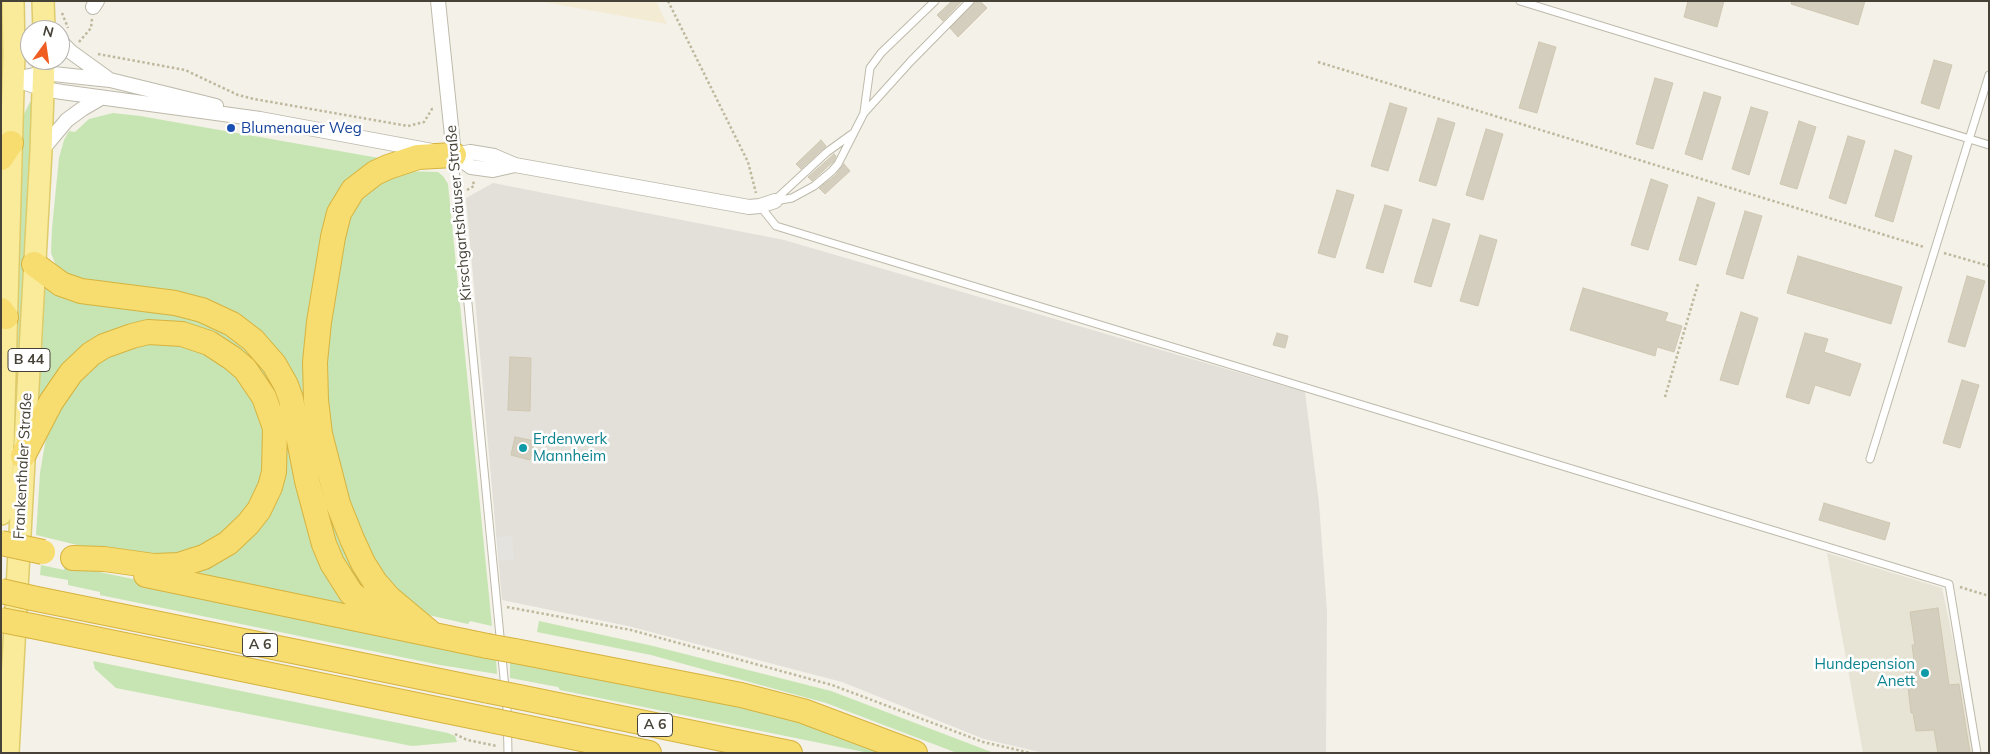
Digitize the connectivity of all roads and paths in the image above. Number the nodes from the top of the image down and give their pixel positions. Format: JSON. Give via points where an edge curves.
{"nodes":[{"id":1,"x":13,"y":1,"type":"edge"},
{"id":2,"x":438,"y":1,"type":"edge"},
{"id":3,"x":668,"y":1,"type":"edge"},
{"id":4,"x":935,"y":1,"type":"edge"},
{"id":5,"x":970,"y":1,"type":"edge"},
{"id":6,"x":1520,"y":1,"type":"edge"},
{"id":7,"x":52,"y":3,"type":"edge"},
{"id":8,"x":48,"y":20,"type":"edge"},
{"id":9,"x":63,"y":20,"type":"edge"},
{"id":10,"x":91,"y":28,"type":"dead end"},
{"id":11,"x":74,"y":37,"type":"dead end"},
{"id":12,"x":78,"y":43,"type":"junction"},
{"id":13,"x":83,"y":46,"type":"dead end"},
{"id":14,"x":70,"y":49,"type":"edge"},
{"id":15,"x":94,"y":52,"type":"dead end"},
{"id":16,"x":1318,"y":62,"type":"dead end"},
{"id":17,"x":44,"y":74,"type":"edge"},
{"id":18,"x":1989,"y":75,"type":"edge"},
{"id":19,"x":13,"y":79,"type":"junction"},
{"id":20,"x":110,"y":80,"type":"junction"},
{"id":21,"x":101,"y":98,"type":"junction"},
{"id":22,"x":449,"y":109,"type":"junction"},
{"id":23,"x":864,"y":113,"type":"junction"},
{"id":24,"x":260,"y":119,"type":"junction"},
{"id":25,"x":855,"y":132,"type":"junction"},
{"id":26,"x":1970,"y":139,"type":"junction"},
{"id":27,"x":1989,"y":145,"type":"edge"},
{"id":28,"x":6,"y":150,"type":"edge"},
{"id":29,"x":41,"y":151,"type":"junction"},
{"id":30,"x":454,"y":155,"type":"junction"},
{"id":31,"x":775,"y":200,"type":"junction"},
{"id":32,"x":760,"y":206,"type":"junction"},
{"id":33,"x":1935,"y":250,"type":"junction"},
{"id":34,"x":34,"y":264,"type":"junction"},
{"id":35,"x":1989,"y":266,"type":"edge"},
{"id":36,"x":1698,"y":284,"type":"dead end"},
{"id":37,"x":4,"y":314,"type":"edge"},
{"id":38,"x":1665,"y":397,"type":"dead end"},
{"id":39,"x":23,"y":456,"type":"junction"},
{"id":40,"x":1870,"y":459,"type":"dead end"},
{"id":41,"x":1,"y":514,"type":"edge"},
{"id":42,"x":1,"y":543,"type":"edge"},
{"id":43,"x":73,"y":558,"type":"junction"},
{"id":44,"x":1949,"y":584,"type":"junction"},
{"id":45,"x":1,"y":592,"type":"edge"},
{"id":46,"x":1989,"y":596,"type":"edge"},
{"id":47,"x":496,"y":604,"type":"junction"},
{"id":48,"x":1,"y":620,"type":"edge"},
{"id":49,"x":395,"y":627,"type":"junction"},
{"id":50,"x":432,"y":634,"type":"junction"},
{"id":51,"x":455,"y":734,"type":"dead end"},
{"id":52,"x":508,"y":751,"type":"edge"},
{"id":53,"x":8,"y":753,"type":"edge"},
{"id":54,"x":648,"y":753,"type":"edge"},
{"id":55,"x":790,"y":753,"type":"edge"},
{"id":56,"x":915,"y":753,"type":"edge"},
{"id":57,"x":1031,"y":753,"type":"edge"},
{"id":58,"x":1978,"y":753,"type":"edge"}],
"edges":[{"from":1,"to":19,"type":"main road","name":"Frankenthaler Straße","number":"B 44"},
{"from":2,"to":22,"type":"street","name":"Kirschgartshäuser Straße"},
{"from":3,"to":32,"type":"path","via":[[748,162]]},
{"from":4,"to":23,"type":"lane","via":[[881,53],[870,68]]},
{"from":5,"to":23,"type":"lane"},
{"from":6,"to":26,"type":"lane"},
{"from":7,"to":8,"type":"main road"},
{"from":7,"to":9,"type":"path"},
{"from":10,"to":12,"type":"path"},
{"from":11,"to":12,"type":"path"},
{"from":12,"to":13,"type":"path"},
{"from":14,"to":20,"type":"street"},
{"from":15,"to":22,"type":"path","via":[[185,70],[238,95],[254,99],[408,126],[424,122],[432,109]]},
{"from":16,"to":33,"type":"path"},
{"from":17,"to":19,"type":"street"},
{"from":17,"to":20,"type":"street"},
{"from":17,"to":21,"type":"street"},
{"from":17,"to":29,"type":"main road","name":"Frankenthaler Straße","number":"B 44"},
{"from":18,"to":26,"type":"lane"},
{"from":19,"to":28,"type":"main road","name":"Frankenthaler Straße","number":"B 44"},
{"from":20,"to":24,"type":"street"},
{"from":21,"to":24,"type":"street"},
{"from":21,"to":29,"type":"street","via":[[67,120]]},
{"from":22,"to":30,"type":"street","name":"Kirschgartshäuser Straße"},
{"from":23,"to":25,"type":"lane"},
{"from":24,"to":30,"type":"street"},
{"from":25,"to":31,"type":"lane"},
{"from":25,"to":31,"type":"lane","via":[[838,164],[814,186],[792,198]]},
{"from":26,"to":27,"type":"lane"},
{"from":26,"to":33,"type":"lane"},
{"from":28,"to":37,"type":"main road","name":"Frankenthaler Straße","number":"B 44"},
{"from":29,"to":34,"type":"main road","name":"Frankenthaler Straße","number":"B 44"},
{"from":30,"to":32,"type":"street","via":[[470,152],[494,156],[515,165],[749,207]]},
{"from":30,"to":47,"type":"lane","name":"Kirschgartshäuser Straße"},
{"from":30,"to":50,"type":"highway","via":[[418,157],[375,173],[353,190],[339,212],[333,237],[315,362],[320,434],[338,504],[352,539],[375,582]]},
{"from":31,"to":32,"type":"street"},
{"from":32,"to":44,"type":"lane","via":[[776,226]]},
{"from":33,"to":35,"type":"path"},
{"from":33,"to":40,"type":"lane"},
{"from":34,"to":39,"type":"main road","name":"Frankenthaler Straße","number":"B 44"},
{"from":34,"to":49,"type":"highway","via":[[61,284],[81,291],[175,303],[202,310],[232,324],[253,340],[274,364],[291,399],[307,481],[332,563],[351,593]]},
{"from":36,"to":38,"type":"path"},
{"from":37,"to":41,"type":"main road","name":"Frankenthaler Straße","number":"B 44"},
{"from":39,"to":43,"type":"highway","via":[[51,402],[71,373],[104,346],[148,332],[182,334],[209,343],[245,369],[264,397],[275,428],[274,472],[259,510],[228,543],[204,557],[179,564],[154,566]]},
{"from":39,"to":53,"type":"main road","name":"Frankenthaler Straße","number":"B 44"},
{"from":42,"to":43,"type":"highway","bridge":true},
{"from":43,"to":49,"type":"highway"},
{"from":44,"to":46,"type":"path"},
{"from":44,"to":58,"type":"lane"},
{"from":45,"to":55,"type":"highway","number":"A 6","bridge":true},
{"from":47,"to":52,"type":"lane","name":"Kirschgartshäuser Straße"},
{"from":47,"to":57,"type":"path","via":[[631,630],[832,685],[983,742]]},
{"from":48,"to":54,"type":"highway","number":"A 6","bridge":true},
{"from":49,"to":50,"type":"highway"},
{"from":50,"to":56,"type":"highway","bridge":true,"via":[[740,695],[803,711]]},
{"from":51,"to":52,"type":"path"}]}
